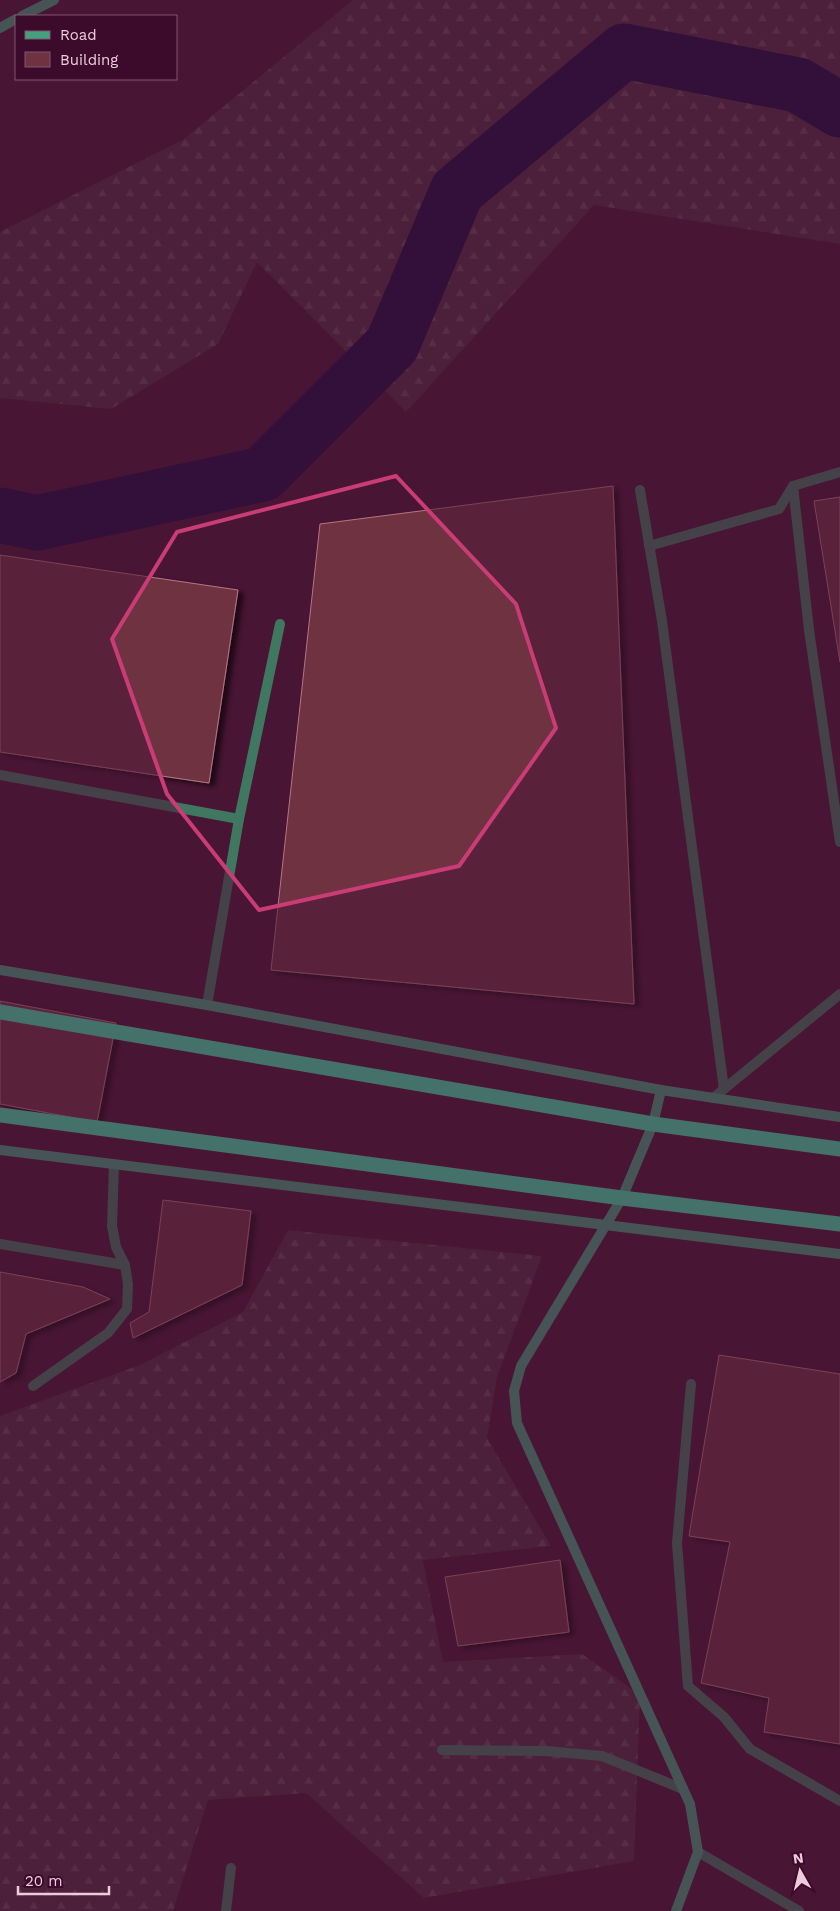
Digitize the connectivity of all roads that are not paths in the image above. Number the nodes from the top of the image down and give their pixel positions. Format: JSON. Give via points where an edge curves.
{"nodes":[{"id":1,"x":54,"y":0,"type":"edge"},
{"id":2,"x":24,"y":15,"type":"edge"},
{"id":3,"x":15,"y":20,"type":"edge"},
{"id":4,"x":0,"y":28,"type":"edge"},
{"id":5,"x":840,"y":472,"type":"edge"},
{"id":6,"x":793,"y":486,"type":"junction"},
{"id":7,"x":640,"y":490,"type":"dead end"},
{"id":8,"x":649,"y":546,"type":"junction"},
{"id":9,"x":280,"y":624,"type":"dead end"},
{"id":10,"x":0,"y":775,"type":"edge"},
{"id":11,"x":240,"y":819,"type":"junction"},
{"id":12,"x":840,"y":842,"type":"edge"},
{"id":13,"x":0,"y":970,"type":"edge"},
{"id":14,"x":840,"y":994,"type":"edge"},
{"id":15,"x":207,"y":1005,"type":"junction"},
{"id":16,"x":0,"y":1012,"type":"edge"},
{"id":17,"x":724,"y":1089,"type":"junction"},
{"id":18,"x":660,"y":1090,"type":"junction"},
{"id":19,"x":713,"y":1098,"type":"junction"},
{"id":20,"x":0,"y":1115,"type":"edge"},
{"id":21,"x":840,"y":1117,"type":"edge"},
{"id":22,"x":653,"y":1124,"type":"junction"},
{"id":23,"x":840,"y":1149,"type":"edge"},
{"id":24,"x":0,"y":1150,"type":"edge"},
{"id":25,"x":114,"y":1164,"type":"junction"},
{"id":26,"x":622,"y":1198,"type":"junction"},
{"id":27,"x":840,"y":1224,"type":"edge"},
{"id":28,"x":605,"y":1226,"type":"junction"},
{"id":29,"x":0,"y":1244,"type":"edge"},
{"id":30,"x":840,"y":1254,"type":"edge"},
{"id":31,"x":125,"y":1266,"type":"junction"},
{"id":32,"x":691,"y":1384,"type":"dead end"},
{"id":33,"x":33,"y":1386,"type":"dead end"},
{"id":34,"x":442,"y":1750,"type":"dead end"},
{"id":35,"x":683,"y":1789,"type":"junction"},
{"id":36,"x":840,"y":1801,"type":"edge"},
{"id":37,"x":698,"y":1852,"type":"junction"},
{"id":38,"x":231,"y":1868,"type":"dead end"},
{"id":39,"x":226,"y":1911,"type":"edge"},
{"id":40,"x":676,"y":1911,"type":"edge"},
{"id":41,"x":799,"y":1911,"type":"edge"}],
"edges":[{"from":1,"to":2,"type":"street"},
{"from":3,"to":4,"type":"street"},
{"from":5,"to":6,"type":"street"},
{"from":6,"to":8,"type":"street","via":[[779,508]]},
{"from":6,"to":12,"type":"street","via":[[809,630]]},
{"from":7,"to":8,"type":"street"},
{"from":8,"to":17,"type":"street","via":[[662,621]]},
{"from":9,"to":11,"type":"street"},
{"from":10,"to":11,"type":"street"},
{"from":11,"to":15,"type":"street"},
{"from":13,"to":15,"type":"street"},
{"from":14,"to":17,"type":"street"},
{"from":15,"to":18,"type":"street"},
{"from":16,"to":22,"type":"highway"},
{"from":17,"to":19,"type":"street"},
{"from":18,"to":19,"type":"street"},
{"from":18,"to":22,"type":"street"},
{"from":19,"to":21,"type":"street"},
{"from":20,"to":26,"type":"highway"},
{"from":22,"to":23,"type":"highway"},
{"from":22,"to":26,"type":"street"},
{"from":24,"to":25,"type":"street"},
{"from":25,"to":28,"type":"street"},
{"from":25,"to":31,"type":"street","via":[[112,1226],[116,1247]]},
{"from":26,"to":27,"type":"highway"},
{"from":26,"to":28,"type":"street"},
{"from":28,"to":30,"type":"street"},
{"from":28,"to":35,"type":"street","via":[[521,1366],[514,1391],[517,1423]]},
{"from":29,"to":31,"type":"street"},
{"from":31,"to":33,"type":"street","via":[[127,1309],[108,1333]]},
{"from":32,"to":36,"type":"street","via":[[677,1543],[688,1686],[724,1717],[750,1750]]},
{"from":34,"to":35,"type":"street","via":[[546,1751],[602,1756]]},
{"from":35,"to":37,"type":"street","via":[[690,1804]]},
{"from":37,"to":40,"type":"street"},
{"from":37,"to":41,"type":"street"},
{"from":38,"to":39,"type":"street"}]}
